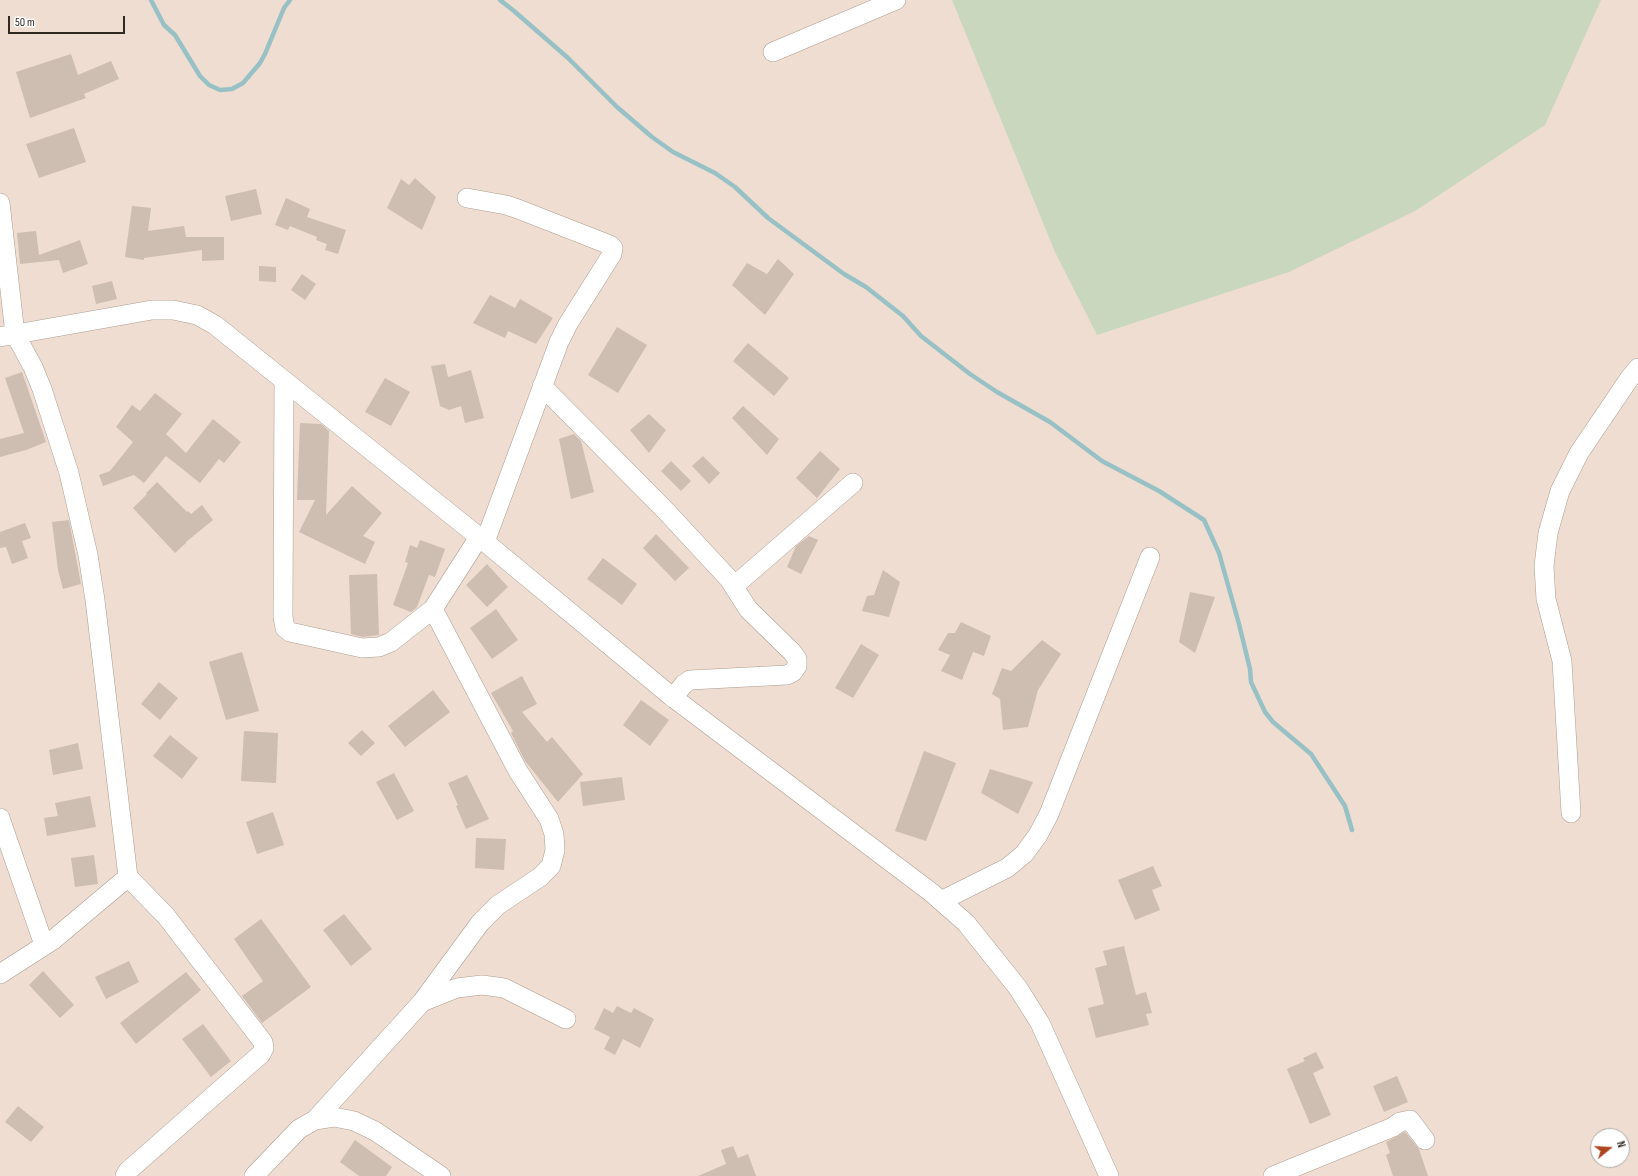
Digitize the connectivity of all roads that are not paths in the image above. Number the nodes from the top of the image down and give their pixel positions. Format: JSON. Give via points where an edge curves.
{"nodes":[{"id":1,"x":896,"y":0,"type":"edge"},
{"id":2,"x":773,"y":52,"type":"dead end"},
{"id":3,"x":467,"y":198,"type":"dead end"},
{"id":4,"x":0,"y":203,"type":"edge"},
{"id":5,"x":7,"y":336,"type":"edge"},
{"id":6,"x":1638,"y":368,"type":"edge"},
{"id":7,"x":284,"y":381,"type":"junction"},
{"id":8,"x":542,"y":386,"type":"junction"},
{"id":9,"x":853,"y":483,"type":"dead end"},
{"id":10,"x":482,"y":540,"type":"junction"},
{"id":11,"x":1150,"y":557,"type":"dead end"},
{"id":12,"x":734,"y":586,"type":"junction"},
{"id":13,"x":433,"y":609,"type":"junction"},
{"id":14,"x":673,"y":698,"type":"junction"},
{"id":15,"x":1572,"y":813,"type":"dead end"},
{"id":16,"x":0,"y":818,"type":"edge"},
{"id":17,"x":128,"y":877,"type":"junction"},
{"id":18,"x":941,"y":900,"type":"junction"},
{"id":19,"x":44,"y":945,"type":"junction"},
{"id":20,"x":0,"y":974,"type":"edge"},
{"id":21,"x":422,"y":1002,"type":"junction"},
{"id":22,"x":566,"y":1019,"type":"dead end"},
{"id":23,"x":315,"y":1120,"type":"junction"},
{"id":24,"x":1425,"y":1140,"type":"dead end"},
{"id":25,"x":263,"y":1173,"type":"edge"},
{"id":26,"x":125,"y":1176,"type":"edge"},
{"id":27,"x":441,"y":1176,"type":"edge"},
{"id":28,"x":1109,"y":1176,"type":"edge"},
{"id":29,"x":1273,"y":1176,"type":"edge"}],
"edges":[{"from":1,"to":2,"type":"street"},
{"from":3,"to":8,"type":"street","via":[[506,205],[613,248],[612,254],[568,324]]},
{"from":4,"to":5,"type":"street"},
{"from":5,"to":7,"type":"street","via":[[152,310],[174,310],[197,315],[215,326]]},
{"from":5,"to":17,"type":"street","via":[[32,367],[42,389],[69,473],[88,555]]},
{"from":6,"to":15,"type":"street","via":[[1579,453],[1560,491],[1548,533],[1544,566],[1546,599],[1562,661]]},
{"from":7,"to":10,"type":"street"},
{"from":7,"to":13,"type":"street","via":[[285,628],[290,632],[362,648],[379,647],[391,642]]},
{"from":8,"to":10,"type":"street"},
{"from":8,"to":12,"type":"street","via":[[664,509]]},
{"from":9,"to":12,"type":"street"},
{"from":10,"to":13,"type":"street"},
{"from":10,"to":14,"type":"street"},
{"from":11,"to":18,"type":"street","via":[[1049,814],[1038,835],[1024,854],[1007,868]]},
{"from":12,"to":14,"type":"street","via":[[748,609],[792,652],[797,659],[797,666],[793,672],[781,676],[696,678],[684,684]]},
{"from":13,"to":21,"type":"street","via":[[518,771],[549,819],[554,834],[555,850],[551,866],[540,877],[498,904],[480,923]]},
{"from":14,"to":18,"type":"street"},
{"from":16,"to":19,"type":"street"},
{"from":17,"to":19,"type":"street"},
{"from":17,"to":26,"type":"street","via":[[166,916],[263,1042],[264,1048],[261,1054]]},
{"from":18,"to":28,"type":"street","via":[[966,923],[992,954],[1040,1023]]},
{"from":19,"to":20,"type":"street"},
{"from":21,"to":22,"type":"street","via":[[457,988],[482,985],[504,988]]},
{"from":21,"to":23,"type":"street"},
{"from":23,"to":25,"type":"street","via":[[299,1129]]},
{"from":23,"to":27,"type":"street","via":[[334,1118],[354,1121],[375,1131]]},
{"from":24,"to":29,"type":"street","via":[[1410,1120],[1400,1122]]}]}
